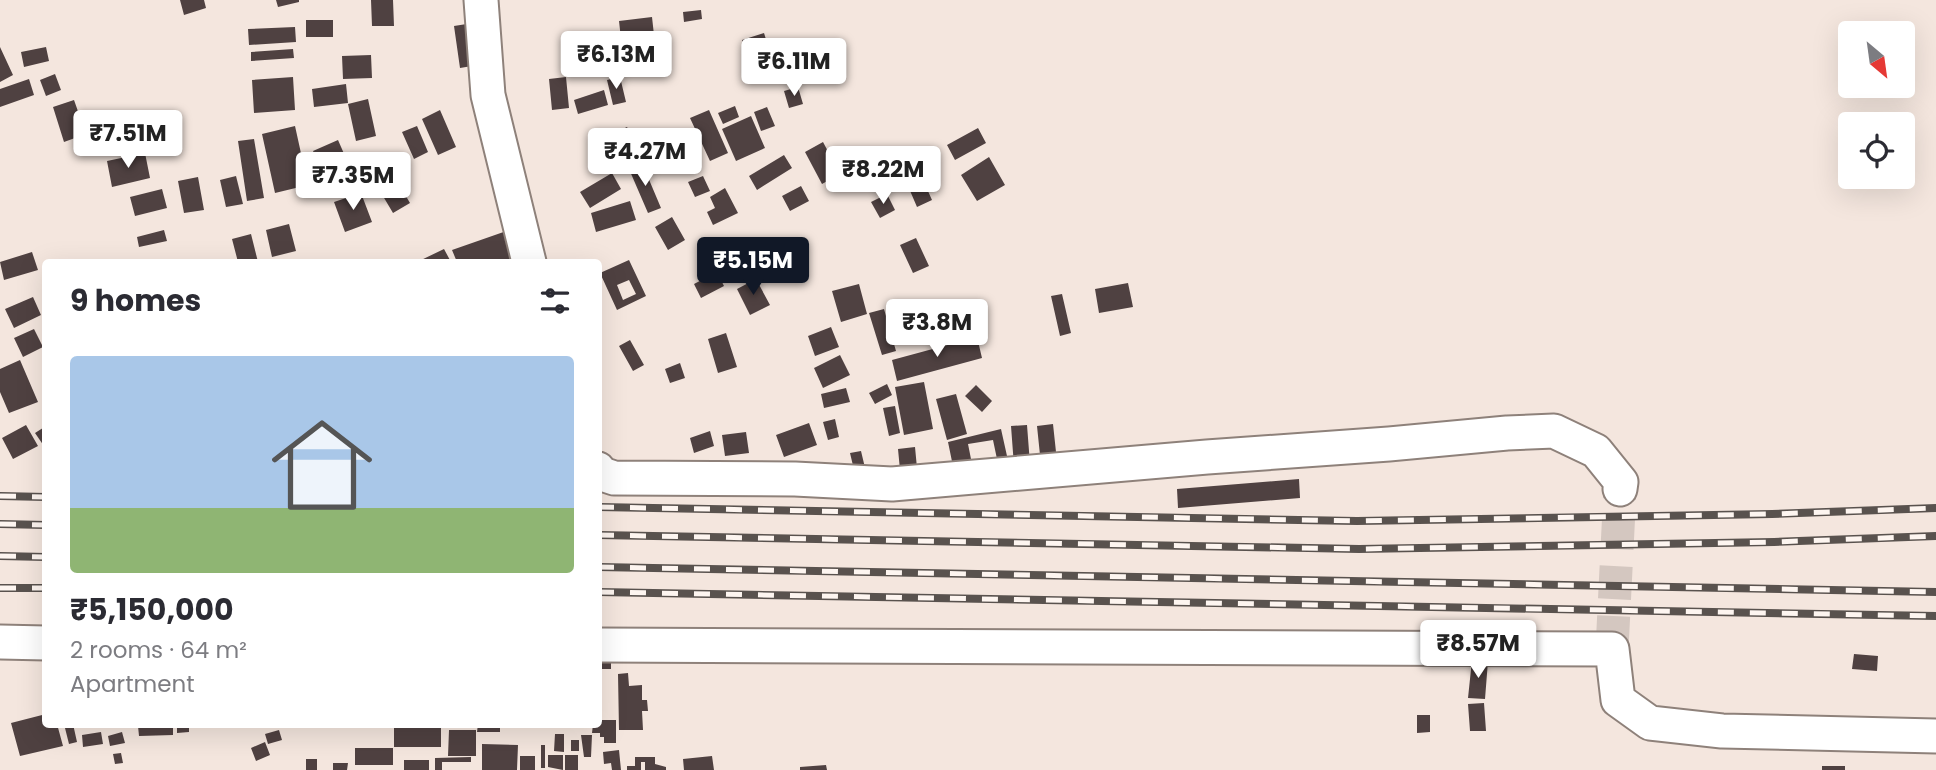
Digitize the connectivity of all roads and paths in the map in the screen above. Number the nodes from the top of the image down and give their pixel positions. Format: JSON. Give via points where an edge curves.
{"nodes":[{"id":1,"x":481,"y":0,"type":"edge"},
{"id":2,"x":528,"y":259,"type":"edge"},
{"id":3,"x":602,"y":474,"type":"edge"},
{"id":4,"x":1620,"y":489,"type":"tunnel mouth"},
{"id":5,"x":0,"y":642,"type":"edge"},
{"id":6,"x":42,"y":643,"type":"edge"},
{"id":7,"x":602,"y":645,"type":"edge"},
{"id":8,"x":1936,"y":736,"type":"edge"}],
"edges":[{"from":1,"to":2,"type":"street","via":[[488,94]]},
{"from":3,"to":4,"type":"street","via":[[614,478],[891,484],[1554,431],[1596,451],[1621,482]]},
{"from":5,"to":6,"type":"street"},
{"from":7,"to":8,"type":"street","via":[[1612,649],[1618,700],[1650,723],[1722,731]]}]}
